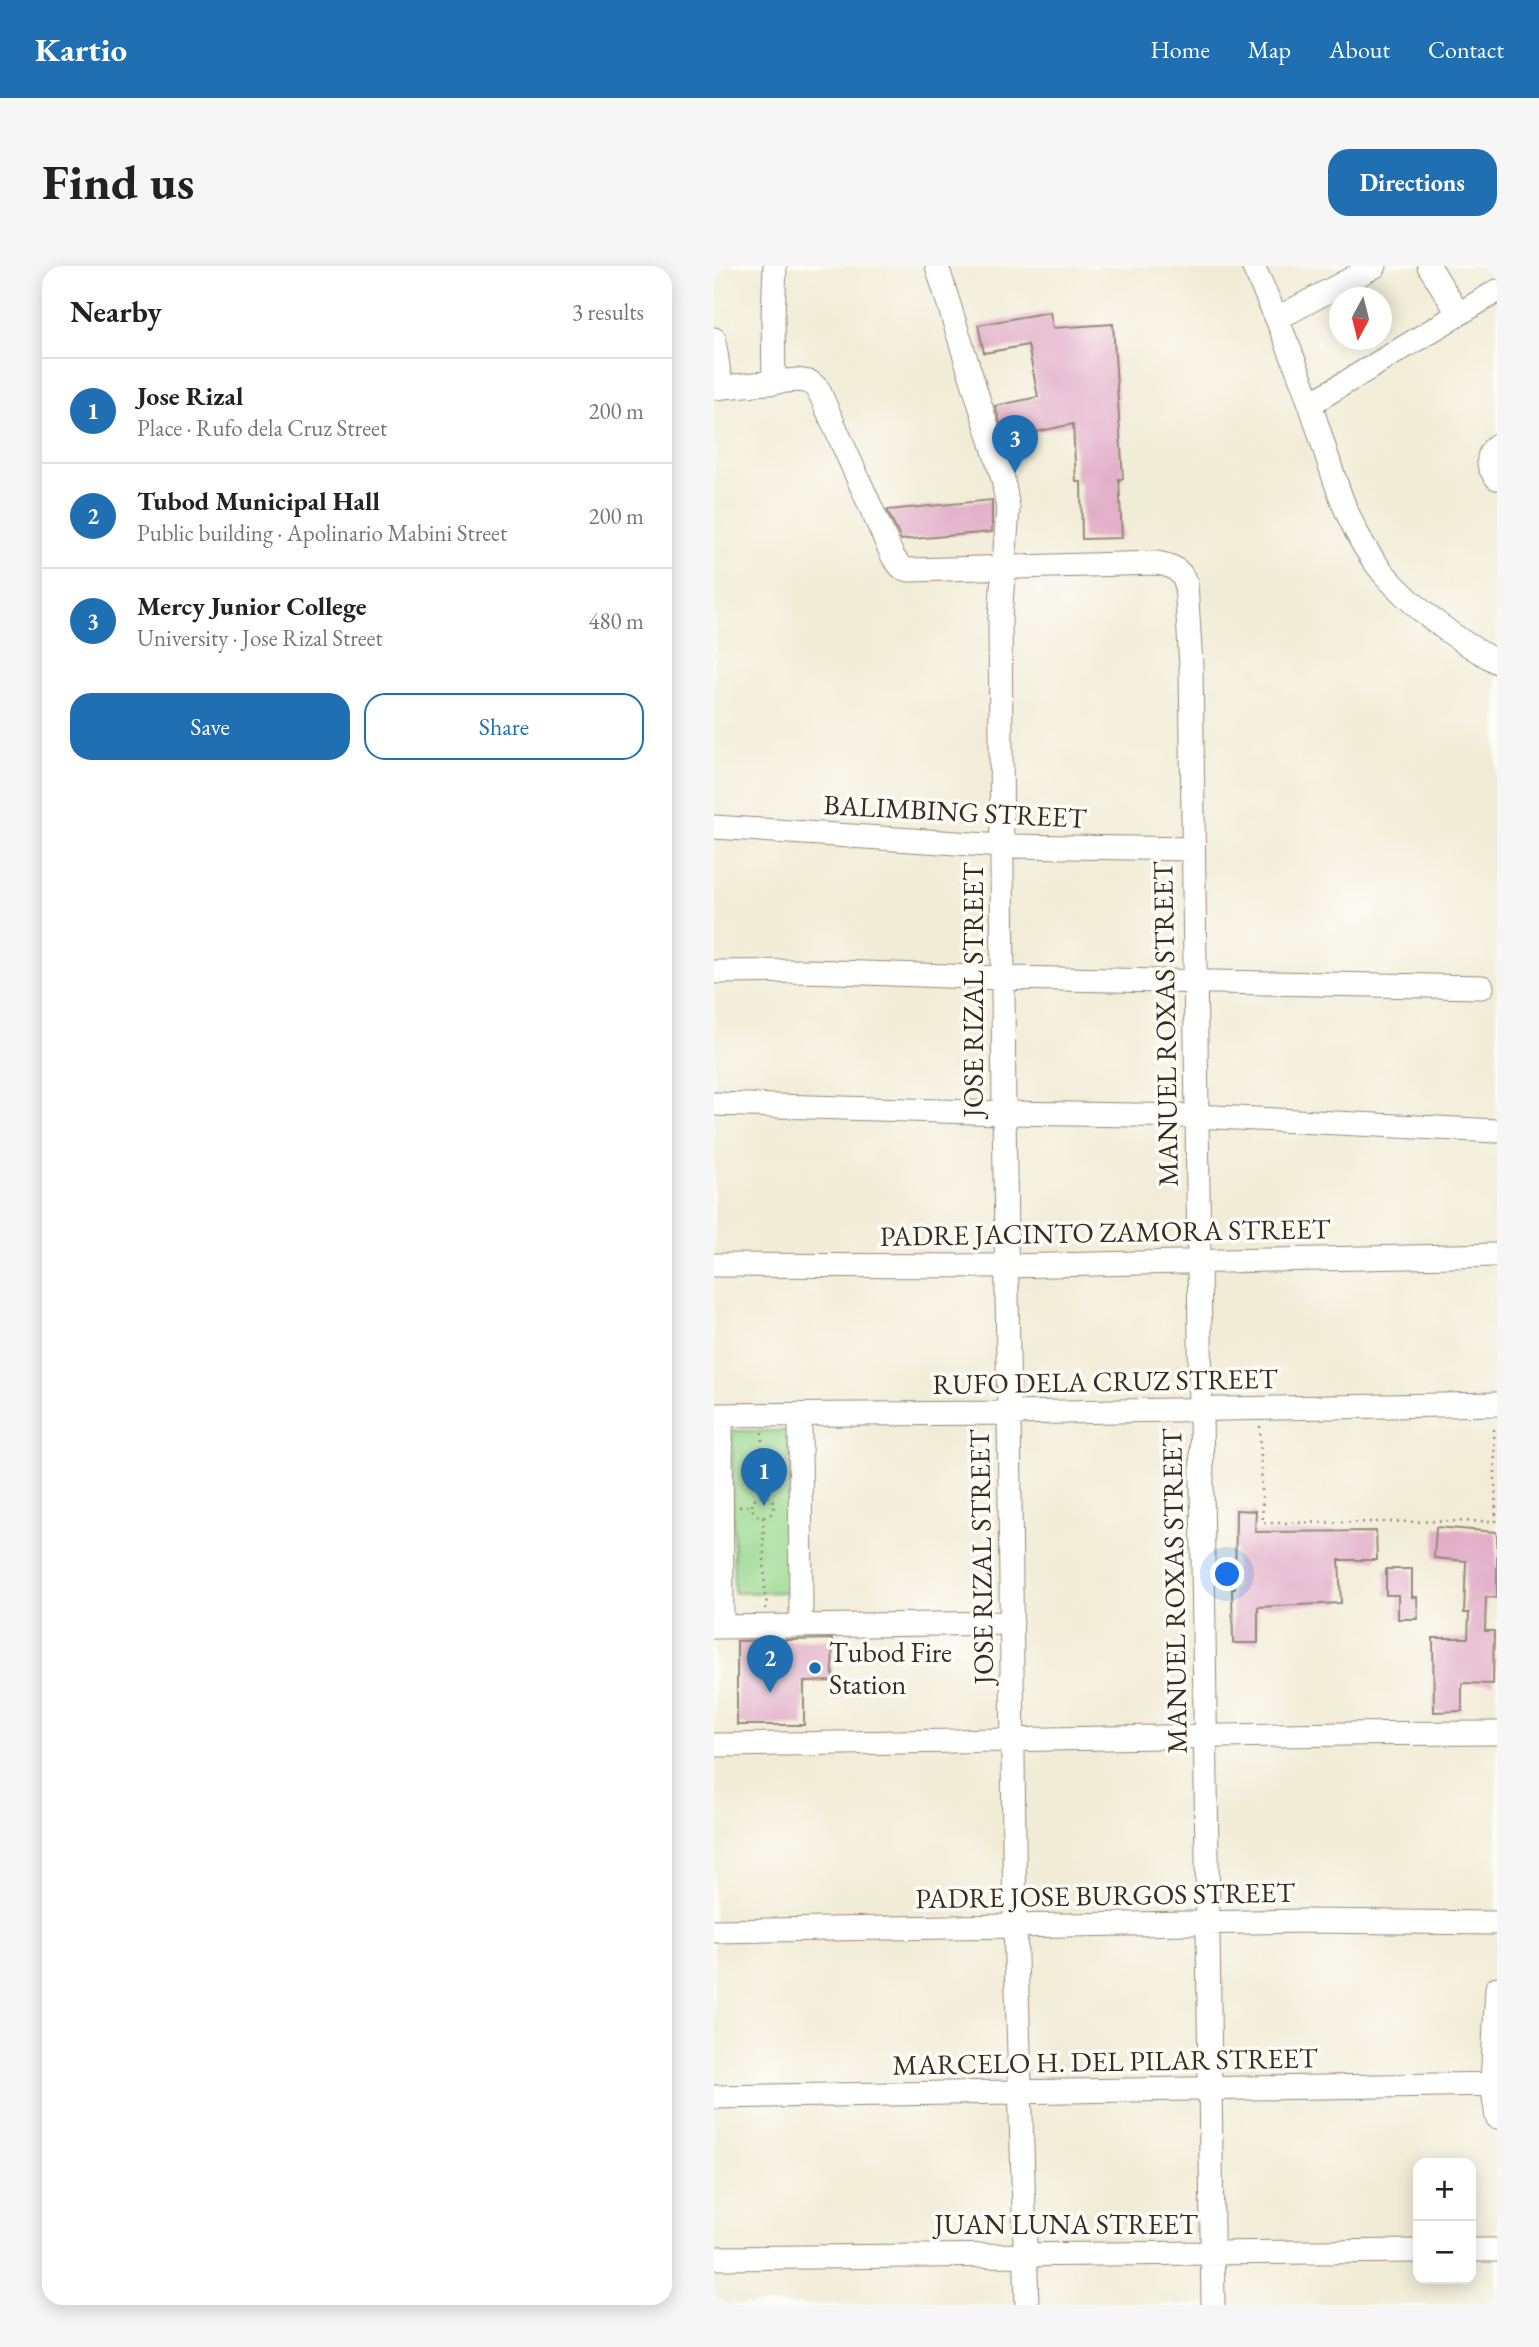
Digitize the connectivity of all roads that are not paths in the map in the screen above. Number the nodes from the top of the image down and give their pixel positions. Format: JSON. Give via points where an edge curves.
{"nodes":[{"id":1,"x":775,"y":266,"type":"edge"},
{"id":2,"x":937,"y":266,"type":"edge"},
{"id":3,"x":1253,"y":266,"type":"edge"},
{"id":4,"x":1375,"y":266,"type":"edge"},
{"id":5,"x":1429,"y":266,"type":"edge"},
{"id":6,"x":1497,"y":291,"type":"edge"},
{"id":7,"x":1458,"y":313,"type":"junction"},
{"id":8,"x":1278,"y":318,"type":"junction"},
{"id":9,"x":714,"y":339,"type":"edge"},
{"id":10,"x":774,"y":383,"type":"junction"},
{"id":11,"x":718,"y":387,"type":"edge"},
{"id":12,"x":1310,"y":404,"type":"junction"},
{"id":13,"x":1497,"y":445,"type":"edge"},
{"id":14,"x":1497,"y":478,"type":"edge"},
{"id":15,"x":1004,"y":567,"type":"junction"},
{"id":16,"x":1497,"y":662,"type":"edge"},
{"id":17,"x":714,"y":827,"type":"edge"},
{"id":18,"x":1002,"y":846,"type":"junction"},
{"id":19,"x":1192,"y":849,"type":"junction"},
{"id":20,"x":714,"y":972,"type":"edge"},
{"id":21,"x":1002,"y":978,"type":"junction"},
{"id":22,"x":1195,"y":982,"type":"junction"},
{"id":23,"x":1482,"y":987,"type":"dead end"},
{"id":24,"x":714,"y":1104,"type":"edge"},
{"id":25,"x":1003,"y":1114,"type":"junction"},
{"id":26,"x":1196,"y":1116,"type":"junction"},
{"id":27,"x":1497,"y":1131,"type":"edge"},
{"id":28,"x":1497,"y":1255,"type":"edge"},
{"id":29,"x":1198,"y":1262,"type":"junction"},
{"id":30,"x":714,"y":1265,"type":"edge"},
{"id":31,"x":1007,"y":1266,"type":"junction"},
{"id":32,"x":1495,"y":1404,"type":"edge"},
{"id":33,"x":1201,"y":1409,"type":"junction"},
{"id":34,"x":1009,"y":1413,"type":"junction"},
{"id":35,"x":718,"y":1415,"type":"edge"},
{"id":36,"x":800,"y":1415,"type":"junction"},
{"id":37,"x":1012,"y":1623,"type":"junction"},
{"id":38,"x":801,"y":1626,"type":"junction"},
{"id":39,"x":718,"y":1627,"type":"edge"},
{"id":40,"x":1497,"y":1733,"type":"edge"},
{"id":41,"x":1206,"y":1734,"type":"junction"},
{"id":42,"x":1013,"y":1740,"type":"junction"},
{"id":43,"x":714,"y":1745,"type":"edge"},
{"id":44,"x":1497,"y":1923,"type":"edge"},
{"id":45,"x":1208,"y":1924,"type":"junction"},
{"id":46,"x":1015,"y":1927,"type":"junction"},
{"id":47,"x":714,"y":1931,"type":"edge"},
{"id":48,"x":1497,"y":1988,"type":"edge"},
{"id":49,"x":1494,"y":2084,"type":"edge"},
{"id":50,"x":1210,"y":2090,"type":"junction"},
{"id":51,"x":1020,"y":2094,"type":"junction"},
{"id":52,"x":714,"y":2097,"type":"edge"},
{"id":53,"x":1497,"y":2117,"type":"edge"},
{"id":54,"x":1476,"y":2250,"type":"edge"},
{"id":55,"x":1497,"y":2250,"type":"edge"},
{"id":56,"x":1413,"y":2251,"type":"edge"},
{"id":57,"x":1212,"y":2253,"type":"junction"},
{"id":58,"x":1025,"y":2254,"type":"junction"},
{"id":59,"x":714,"y":2258,"type":"edge"},
{"id":60,"x":1027,"y":2305,"type":"edge"},
{"id":61,"x":1213,"y":2305,"type":"edge"}],
"edges":[{"from":1,"to":10,"type":"street"},
{"from":2,"to":15,"type":"street","name":"JOSE RIZAL STREET","via":[[1007,496]]},
{"from":3,"to":8,"type":"street"},
{"from":4,"to":8,"type":"street"},
{"from":5,"to":7,"type":"street"},
{"from":6,"to":7,"type":"street"},
{"from":7,"to":12,"type":"street"},
{"from":8,"to":12,"type":"street"},
{"from":9,"to":11,"type":"street"},
{"from":10,"to":11,"type":"street"},
{"from":10,"to":15,"type":"street","via":[[797,380],[818,389],[898,564],[910,570]]},
{"from":12,"to":16,"type":"street","via":[[1343,501],[1383,573],[1439,625]]},
{"from":13,"to":14,"type":"street","via":[[1489,453],[1488,463]]},
{"from":15,"to":18,"type":"street","name":"JOSE RIZAL STREET","via":[[1000,618]]},
{"from":15,"to":19,"type":"street","name":"MANUEL ROXAS STREET","via":[[1157,563],[1181,572],[1186,583],[1191,666]]},
{"from":17,"to":18,"type":"street","name":"BALIMBING STREET"},
{"from":18,"to":19,"type":"street","name":"BALIMBING STREET"},
{"from":18,"to":21,"type":"street","name":"JOSE RIZAL STREET"},
{"from":19,"to":22,"type":"street","name":"MANUEL ROXAS STREET"},
{"from":20,"to":21,"type":"street"},
{"from":21,"to":22,"type":"street"},
{"from":21,"to":25,"type":"street","name":"JOSE RIZAL STREET"},
{"from":22,"to":23,"type":"street"},
{"from":22,"to":26,"type":"street","name":"MANUEL ROXAS STREET"},
{"from":24,"to":25,"type":"street"},
{"from":25,"to":26,"type":"street"},
{"from":25,"to":31,"type":"street","name":"JOSE RIZAL STREET"},
{"from":26,"to":27,"type":"street"},
{"from":26,"to":29,"type":"street","name":"MANUEL ROXAS STREET"},
{"from":28,"to":29,"type":"street","name":"PADRE JACINTO ZAMORA STREET"},
{"from":29,"to":31,"type":"street","name":"PADRE JACINTO ZAMORA STREET"},
{"from":29,"to":33,"type":"street","name":"MANUEL ROXAS STREET"},
{"from":30,"to":31,"type":"street","name":"PADRE JACINTO ZAMORA STREET"},
{"from":31,"to":34,"type":"street","name":"JOSE RIZAL STREET"},
{"from":32,"to":33,"type":"street","name":"RUFO DELA CRUZ STREET"},
{"from":33,"to":34,"type":"street","name":"RUFO DELA CRUZ STREET"},
{"from":33,"to":41,"type":"street","name":"MANUEL ROXAS STREET"},
{"from":34,"to":36,"type":"street","name":"RUFO DELA CRUZ STREET"},
{"from":34,"to":37,"type":"street","name":"JOSE RIZAL STREET"},
{"from":35,"to":36,"type":"street","name":"RUFO DELA CRUZ STREET"},
{"from":35,"to":39,"type":"street"},
{"from":36,"to":38,"type":"street"},
{"from":37,"to":38,"type":"street"},
{"from":37,"to":42,"type":"street","name":"JOSE RIZAL STREET"},
{"from":38,"to":39,"type":"street"},
{"from":40,"to":41,"type":"street"},
{"from":41,"to":42,"type":"street"},
{"from":41,"to":45,"type":"street","name":"MANUEL ROXAS STREET"},
{"from":42,"to":43,"type":"street"},
{"from":42,"to":46,"type":"street","name":"JOSE RIZAL STREET"},
{"from":44,"to":45,"type":"street","name":"PADRE JOSE BURGOS STREET"},
{"from":45,"to":46,"type":"street","name":"PADRE JOSE BURGOS STREET"},
{"from":45,"to":50,"type":"street","name":"MANUEL ROXAS STREET"},
{"from":46,"to":47,"type":"street","name":"PADRE JOSE BURGOS STREET"},
{"from":46,"to":51,"type":"street","name":"JOSE RIZAL STREET"},
{"from":48,"to":49,"type":"street"},
{"from":49,"to":50,"type":"street","name":"MARCELO H. DEL PILAR STREET"},
{"from":49,"to":53,"type":"street"},
{"from":50,"to":51,"type":"street","name":"MARCELO H. DEL PILAR STREET"},
{"from":50,"to":57,"type":"street","name":"MANUEL ROXAS STREET"},
{"from":51,"to":52,"type":"street","name":"MARCELO H. DEL PILAR STREET"},
{"from":51,"to":58,"type":"street","name":"JOSE RIZAL STREET"},
{"from":54,"to":55,"type":"street"},
{"from":56,"to":57,"type":"street","name":"JUAN LUNA STREET"},
{"from":57,"to":58,"type":"street","name":"JUAN LUNA STREET"},
{"from":57,"to":61,"type":"street","name":"MANUEL ROXAS STREET"},
{"from":58,"to":59,"type":"street","name":"JUAN LUNA STREET"},
{"from":58,"to":60,"type":"street","name":"JOSE RIZAL STREET"}]}
